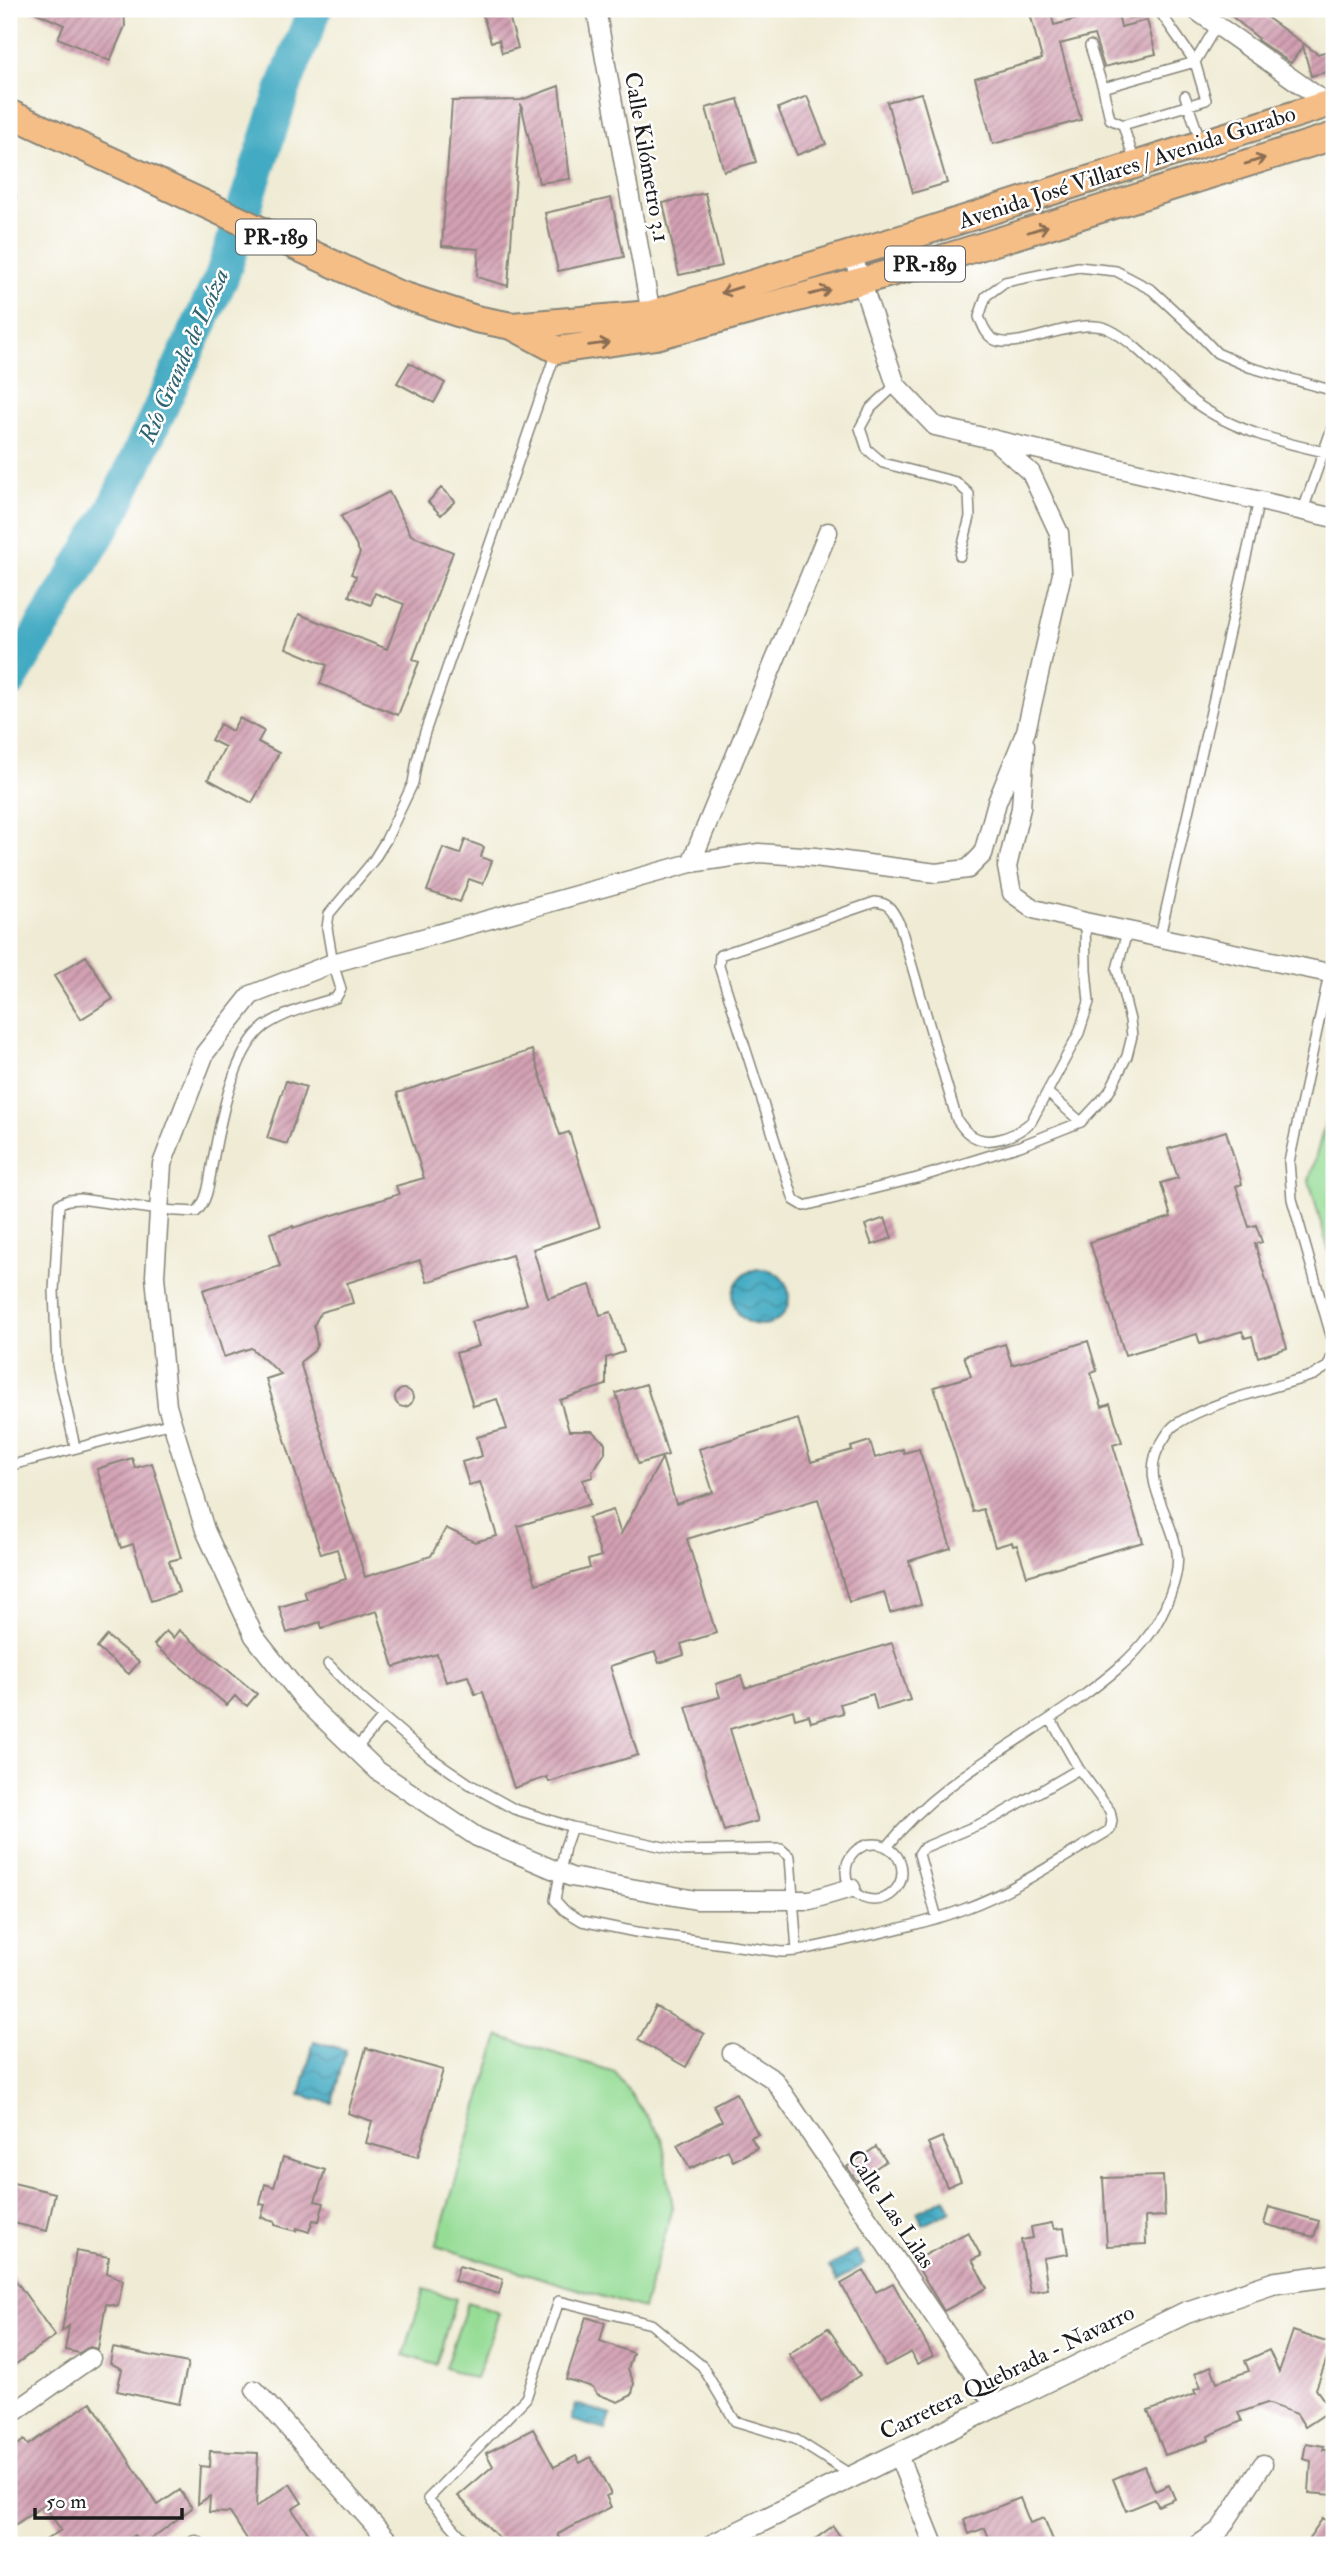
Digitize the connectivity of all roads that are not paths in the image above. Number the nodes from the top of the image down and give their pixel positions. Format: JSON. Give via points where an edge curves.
{"nodes":[{"id":1,"x":596,"y":9,"type":"edge"},
{"id":2,"x":1194,"y":9,"type":"edge"},
{"id":3,"x":1130,"y":13,"type":"dead end"},
{"id":4,"x":1217,"y":25,"type":"junction"},
{"id":5,"x":1090,"y":46,"type":"dead end"},
{"id":6,"x":1195,"y":62,"type":"junction"},
{"id":7,"x":1103,"y":89,"type":"junction"},
{"id":8,"x":1187,"y":101,"type":"junction"},
{"id":9,"x":1159,"y":103,"type":"dead end"},
{"id":10,"x":1332,"y":104,"type":"edge"},
{"id":11,"x":1135,"y":109,"type":"dead end"},
{"id":12,"x":9,"y":113,"type":"edge"},
{"id":13,"x":1163,"y":113,"type":"junction"},
{"id":14,"x":1138,"y":120,"type":"junction"},
{"id":15,"x":1123,"y":125,"type":"junction"},
{"id":16,"x":1334,"y":136,"type":"edge"},
{"id":17,"x":1201,"y":144,"type":"junction"},
{"id":18,"x":1136,"y":164,"type":"junction"},
{"id":19,"x":852,"y":254,"type":"junction"},
{"id":20,"x":861,"y":281,"type":"junction"},
{"id":21,"x":651,"y":314,"type":"junction"},
{"id":22,"x":512,"y":326,"type":"junction"},
{"id":23,"x":556,"y":350,"type":"junction"},
{"id":24,"x":896,"y":385,"type":"junction"},
{"id":25,"x":1334,"y":391,"type":"edge"},
{"id":26,"x":1334,"y":422,"type":"edge"},
{"id":27,"x":993,"y":439,"type":"junction"},
{"id":28,"x":1329,"y":453,"type":"edge"},
{"id":29,"x":1259,"y":500,"type":"junction"},
{"id":30,"x":1303,"y":510,"type":"junction"},
{"id":31,"x":1334,"y":517,"type":"edge"},
{"id":32,"x":828,"y":531,"type":"dead end"},
{"id":33,"x":960,"y":556,"type":"dead end"},
{"id":34,"x":1026,"y":731,"type":"junction"},
{"id":35,"x":691,"y":863,"type":"junction"},
{"id":36,"x":1086,"y":922,"type":"junction"},
{"id":37,"x":1127,"y":932,"type":"junction"},
{"id":38,"x":1160,"y":936,"type":"junction"},
{"id":39,"x":1334,"y":951,"type":"edge"},
{"id":40,"x":332,"y":964,"type":"junction"},
{"id":41,"x":1329,"y":974,"type":"junction"},
{"id":42,"x":1048,"y":1093,"type":"junction"},
{"id":43,"x":1082,"y":1122,"type":"junction"},
{"id":44,"x":159,"y":1210,"type":"junction"},
{"id":45,"x":1334,"y":1348,"type":"edge"},
{"id":46,"x":173,"y":1423,"type":"junction"},
{"id":47,"x":75,"y":1447,"type":"junction"},
{"id":48,"x":12,"y":1465,"type":"dead end"},
{"id":49,"x":328,"y":1664,"type":"dead end"},
{"id":50,"x":383,"y":1717,"type":"junction"},
{"id":51,"x":1051,"y":1720,"type":"junction"},
{"id":52,"x":355,"y":1749,"type":"junction"},
{"id":53,"x":1079,"y":1769,"type":"junction"},
{"id":54,"x":572,"y":1828,"type":"junction"},
{"id":55,"x":887,"y":1847,"type":"junction"},
{"id":56,"x":559,"y":1873,"type":"junction"},
{"id":57,"x":850,"y":1888,"type":"junction"},
{"id":58,"x":793,"y":1900,"type":"junction"},
{"id":59,"x":937,"y":1917,"type":"junction"},
{"id":60,"x":797,"y":1951,"type":"junction"},
{"id":61,"x":732,"y":2053,"type":"dead end"},
{"id":62,"x":1334,"y":2275,"type":"edge"},
{"id":63,"x":91,"y":2358,"type":"dead end"},
{"id":64,"x":255,"y":2390,"type":"dead end"},
{"id":65,"x":996,"y":2407,"type":"junction"},
{"id":66,"x":9,"y":2416,"type":"edge"},
{"id":67,"x":898,"y":2455,"type":"junction"},
{"id":68,"x":1263,"y":2464,"type":"dead end"},
{"id":69,"x":855,"y":2477,"type":"junction"},
{"id":70,"x":392,"y":2545,"type":"edge"},
{"id":71,"x":469,"y":2545,"type":"edge"},
{"id":72,"x":713,"y":2545,"type":"edge"},
{"id":73,"x":934,"y":2545,"type":"edge"},
{"id":74,"x":1198,"y":2545,"type":"edge"}],
"edges":[{"from":1,"to":21,"type":"street","name":"Calle Kilómetro 3.1"},
{"from":2,"to":4,"type":"street"},
{"from":3,"to":6,"type":"lane","via":[[1158,9]]},
{"from":4,"to":6,"type":"lane"},
{"from":4,"to":10,"type":"street"},
{"from":5,"to":7,"type":"lane"},
{"from":6,"to":7,"type":"lane","via":[[1152,79]]},
{"from":6,"to":8,"type":"lane","via":[[1206,100]]},
{"from":7,"to":15,"type":"lane","via":[[1110,119]]},
{"from":8,"to":13,"type":"lane"},
{"from":8,"to":17,"type":"lane"},
{"from":9,"to":13,"type":"lane"},
{"from":10,"to":17,"type":"main road","name":"Avenida José Villares / Avenida Gurabo","number":"PR-189"},
{"from":11,"to":14,"type":"lane"},
{"from":12,"to":22,"type":"main road","name":"Avenida José Villares / Avenida Gurabo","number":"PR-189","via":[[396,293]]},
{"from":13,"to":14,"type":"lane"},
{"from":14,"to":15,"type":"lane"},
{"from":15,"to":18,"type":"lane"},
{"from":20,"to":16,"type":"main road","name":"Avenida José Villares / Avenida Gurabo","number":"PR-189","one_way":true},
{"from":17,"to":18,"type":"main road","name":"Avenida José Villares / Avenida Gurabo","number":"PR-189"},
{"from":18,"to":19,"type":"main road","name":"Avenida José Villares / Avenida Gurabo","number":"PR-189"},
{"from":19,"to":20,"type":"street"},
{"from":19,"to":21,"type":"main road","name":"Avenida José Villares / Avenida Gurabo","number":"PR-189","one_way":true},
{"from":23,"to":20,"type":"main road","name":"Avenida José Villares / Avenida Gurabo","number":"PR-189","one_way":true,"via":[[656,336]]},
{"from":20,"to":24,"type":"street"},
{"from":21,"to":22,"type":"main road","name":"Avenida José Villares / Avenida Gurabo","number":"PR-189"},
{"from":22,"to":23,"type":"main road","name":"Avenida José Villares / Avenida Gurabo","number":"PR-189"},
{"from":23,"to":40,"type":"lane","via":[[425,732],[413,783],[373,861],[329,914]]},
{"from":24,"to":27,"type":"street","via":[[935,426]]},
{"from":24,"to":33,"type":"lane","via":[[871,408],[860,428],[867,449],[883,463],[956,482],[969,494],[970,517]]},
{"from":25,"to":28,"type":"lane","via":[[1217,353],[1152,290],[1116,271],[1078,267],[1005,282],[986,296],[979,317],[995,341],[1083,325],[1111,330],[1214,416],[1246,430]]},
{"from":26,"to":28,"type":"lane"},
{"from":27,"to":29,"type":"street"},
{"from":27,"to":34,"type":"street","via":[[1031,473],[1059,533],[1062,574]]},
{"from":28,"to":30,"type":"lane"},
{"from":29,"to":30,"type":"street"},
{"from":29,"to":38,"type":"lane"},
{"from":30,"to":31,"type":"street"},
{"from":32,"to":35,"type":"street"},
{"from":34,"to":35,"type":"street","via":[[997,802],[983,854],[968,869],[936,873],[759,853]]},
{"from":34,"to":36,"type":"street","via":[[1021,808],[1007,867],[1012,893],[1034,909]]},
{"from":35,"to":40,"type":"street"},
{"from":36,"to":37,"type":"street"},
{"from":36,"to":42,"type":"lane","via":[[1089,1002],[1079,1033]]},
{"from":37,"to":38,"type":"street"},
{"from":37,"to":43,"type":"lane","via":[[1117,969],[1132,1036],[1109,1092]]},
{"from":38,"to":41,"type":"street"},
{"from":39,"to":41,"type":"lane"},
{"from":40,"to":44,"type":"street","via":[[251,995],[205,1053],[162,1164]]},
{"from":40,"to":44,"type":"lane","via":[[341,989],[336,998],[294,1011],[263,1028],[236,1070],[201,1207],[196,1212]]},
{"from":41,"to":45,"type":"lane","via":[[1289,1161],[1292,1199]]},
{"from":42,"to":43,"type":"lane"},
{"from":42,"to":43,"type":"lane","via":[[1022,1130],[992,1141],[968,1133],[957,1120],[900,925],[883,902],[720,955],[719,965],[791,1193],[799,1204],[917,1178]]},
{"from":44,"to":46,"type":"street","via":[[155,1276],[167,1406]]},
{"from":44,"to":47,"type":"lane","via":[[80,1199],[59,1204],[54,1291],[57,1364]]},
{"from":45,"to":51,"type":"lane","via":[[1328,1366],[1314,1375],[1201,1411],[1173,1426],[1156,1452],[1152,1478],[1178,1553],[1174,1585],[1150,1634],[1119,1669]]},
{"from":46,"to":47,"type":"lane"},
{"from":46,"to":52,"type":"street","via":[[205,1530],[254,1636],[306,1702]]},
{"from":47,"to":48,"type":"lane"},
{"from":49,"to":50,"type":"lane"},
{"from":50,"to":52,"type":"lane"},
{"from":50,"to":54,"type":"lane","via":[[471,1785],[514,1809]]},
{"from":51,"to":53,"type":"lane"},
{"from":51,"to":55,"type":"lane","via":[[943,1790],[906,1822]]},
{"from":52,"to":56,"type":"street","via":[[378,1772],[477,1837]]},
{"from":53,"to":59,"type":"lane","via":[[994,1818],[923,1848],[919,1854]]},
{"from":53,"to":59,"type":"lane","via":[[1110,1811],[1110,1830],[1011,1888]]},
{"from":54,"to":56,"type":"lane"},
{"from":54,"to":58,"type":"lane","via":[[682,1851],[781,1849],[790,1857]]},
{"from":55,"to":57,"type":"lane","via":[[871,1844],[852,1854],[846,1875]]},
{"from":55,"to":57,"type":"lane","via":[[900,1858],[903,1869],[897,1890],[878,1901],[866,1900]]},
{"from":56,"to":58,"type":"street","via":[[696,1900]]},
{"from":56,"to":60,"type":"lane","via":[[555,1900],[582,1920],[636,1932]]},
{"from":57,"to":58,"type":"street","via":[[810,1900]]},
{"from":58,"to":60,"type":"lane"},
{"from":59,"to":60,"type":"lane"},
{"from":61,"to":65,"type":"street","name":"Calle Las Lilas","via":[[774,2080]]},
{"from":62,"to":65,"type":"street","name":"Carretera Quebrada - Navarro","via":[[1274,2283],[1185,2314]]},
{"from":63,"to":66,"type":"street"},
{"from":64,"to":70,"type":"street"},
{"from":65,"to":67,"type":"street","name":"Carretera Quebrada - Navarro"},
{"from":67,"to":69,"type":"street","name":"Carretera Quebrada - Navarro"},
{"from":67,"to":73,"type":"street"},
{"from":68,"to":74,"type":"street","via":[[1220,2530]]},
{"from":69,"to":71,"type":"lane","via":[[795,2439],[735,2421],[702,2366],[651,2324],[559,2301],[526,2398],[428,2499]]},
{"from":69,"to":72,"type":"street","name":"Carretera Quebrada - Navarro"}]}
